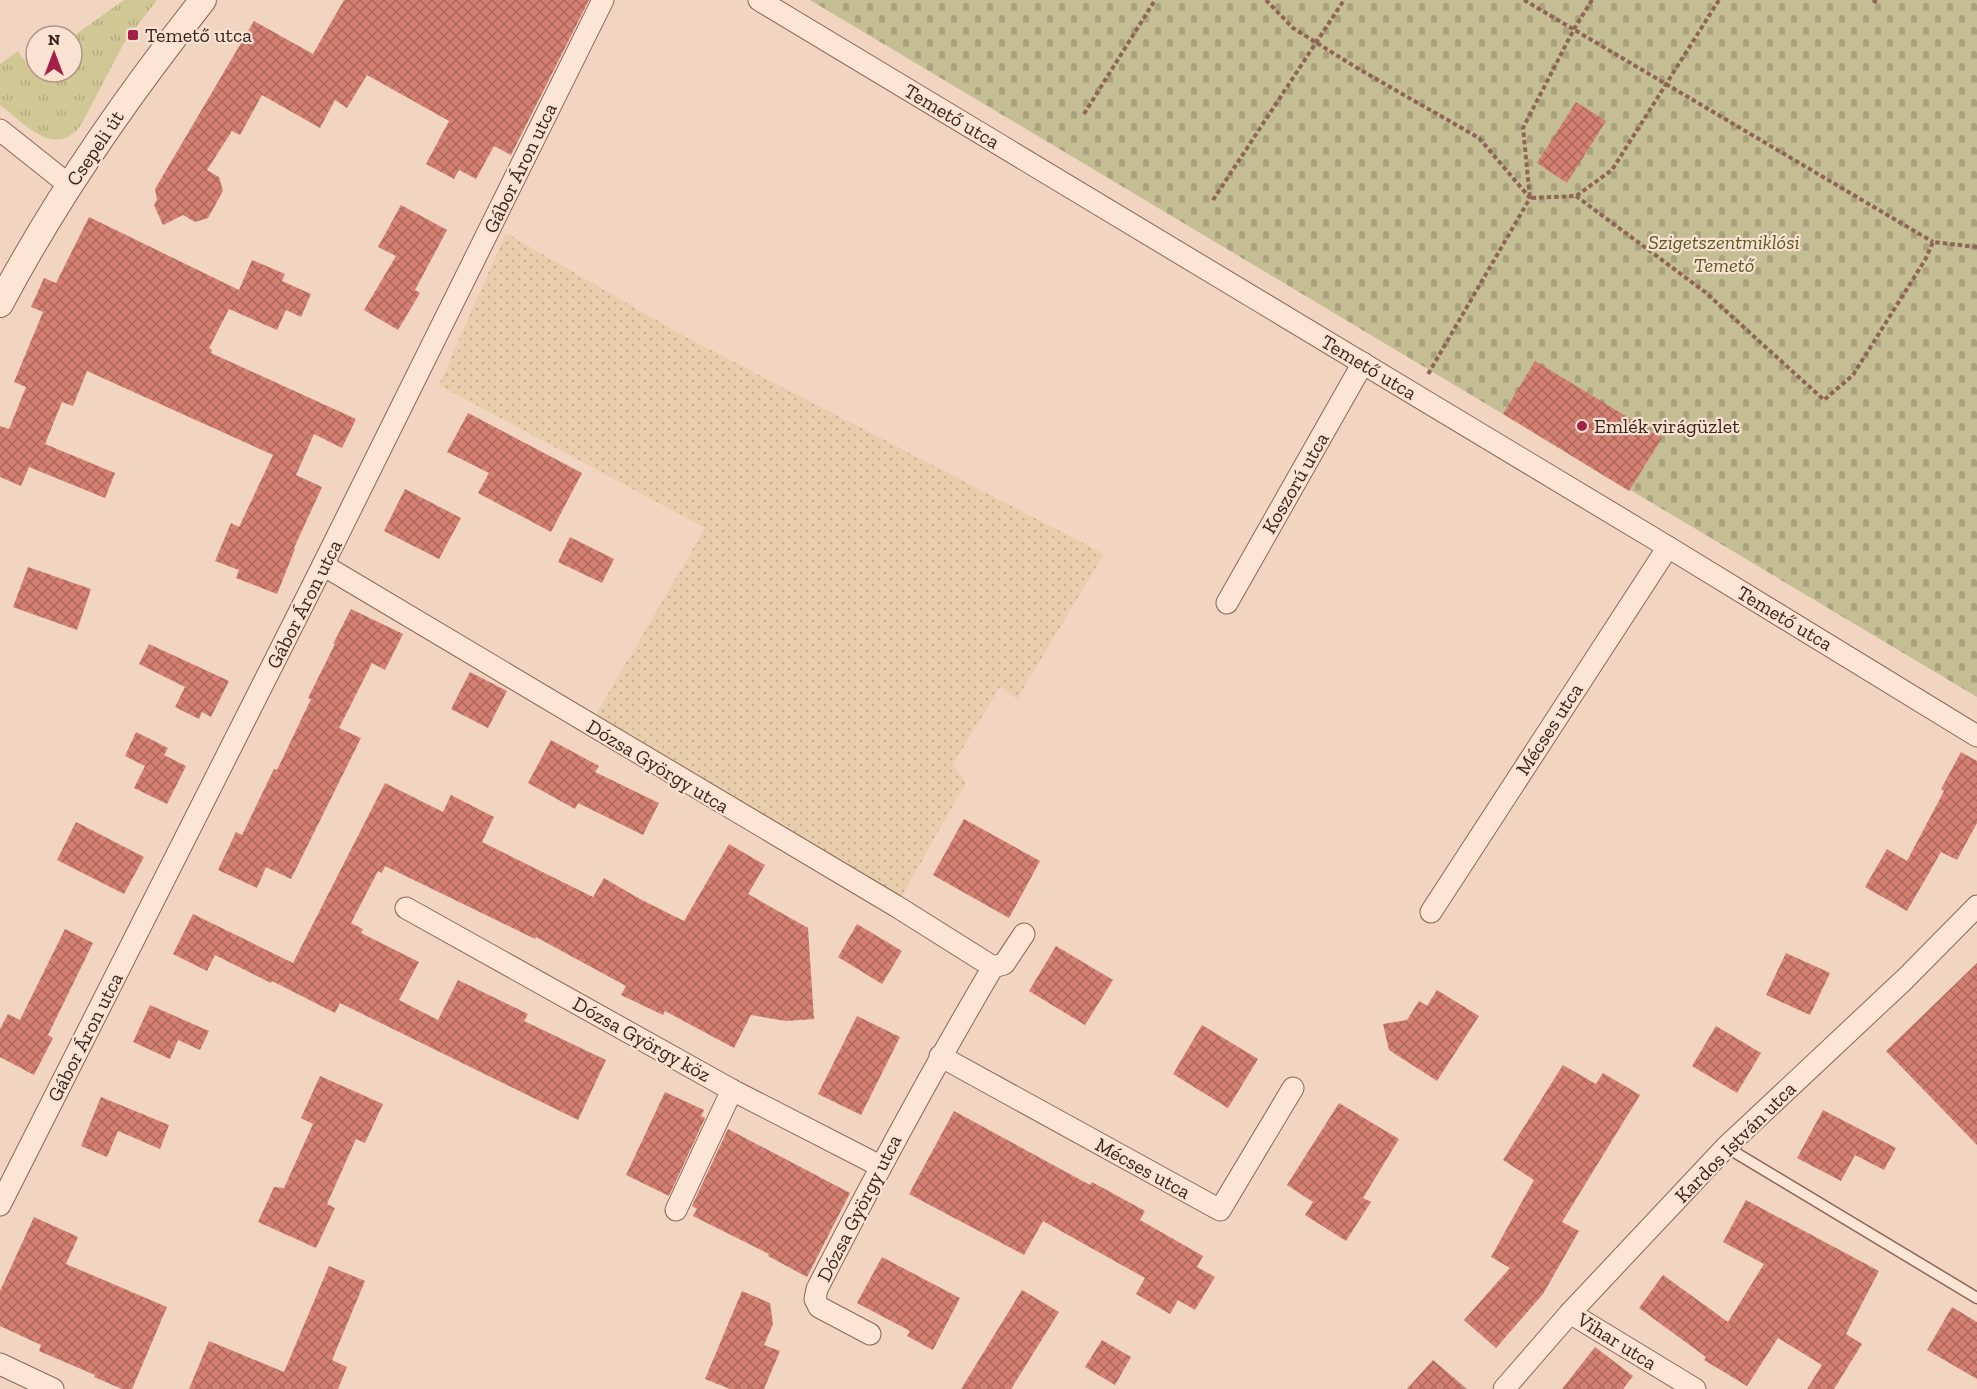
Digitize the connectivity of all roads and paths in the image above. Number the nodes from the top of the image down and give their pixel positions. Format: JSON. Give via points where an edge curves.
{"nodes":[{"id":1,"x":203,"y":0,"type":"edge"},
{"id":2,"x":603,"y":0,"type":"edge"},
{"id":3,"x":759,"y":0,"type":"edge"},
{"id":4,"x":1155,"y":0,"type":"edge"},
{"id":5,"x":1266,"y":0,"type":"edge"},
{"id":6,"x":1344,"y":0,"type":"edge"},
{"id":7,"x":1524,"y":0,"type":"edge"},
{"id":8,"x":1592,"y":0,"type":"edge"},
{"id":9,"x":1719,"y":0,"type":"edge"},
{"id":10,"x":1872,"y":0,"type":"edge"},
{"id":11,"x":1877,"y":3,"type":"dead end"},
{"id":12,"x":1574,"y":29,"type":"junction"},
{"id":13,"x":1316,"y":42,"type":"junction"},
{"id":14,"x":1667,"y":85,"type":"junction"},
{"id":15,"x":1084,"y":114,"type":"dead end"},
{"id":16,"x":0,"y":130,"type":"edge"},
{"id":17,"x":69,"y":185,"type":"junction"},
{"id":18,"x":1576,"y":196,"type":"junction"},
{"id":19,"x":1530,"y":198,"type":"junction"},
{"id":20,"x":1213,"y":200,"type":"dead end"},
{"id":21,"x":1933,"y":242,"type":"junction"},
{"id":22,"x":1977,"y":247,"type":"edge"},
{"id":23,"x":0,"y":304,"type":"edge"},
{"id":24,"x":1363,"y":363,"type":"junction"},
{"id":25,"x":1416,"y":395,"type":"junction"},
{"id":26,"x":1668,"y":547,"type":"junction"},
{"id":27,"x":323,"y":565,"type":"junction"},
{"id":28,"x":1227,"y":603,"type":"dead end"},
{"id":29,"x":1977,"y":736,"type":"edge"},
{"id":30,"x":1977,"y":906,"type":"edge"},
{"id":31,"x":406,"y":908,"type":"dead end"},
{"id":32,"x":1431,"y":912,"type":"dead end"},
{"id":33,"x":1024,"y":934,"type":"dead end"},
{"id":34,"x":993,"y":967,"type":"junction"},
{"id":35,"x":940,"y":1056,"type":"junction"},
{"id":36,"x":1293,"y":1088,"type":"dead end"},
{"id":37,"x":732,"y":1089,"type":"junction"},
{"id":38,"x":1726,"y":1147,"type":"junction"},
{"id":39,"x":880,"y":1166,"type":"junction"},
{"id":40,"x":0,"y":1205,"type":"edge"},
{"id":41,"x":676,"y":1210,"type":"dead end"},
{"id":42,"x":1977,"y":1298,"type":"edge"},
{"id":43,"x":1570,"y":1313,"type":"junction"},
{"id":44,"x":870,"y":1334,"type":"dead end"},
{"id":45,"x":0,"y":1364,"type":"edge"},
{"id":46,"x":53,"y":1389,"type":"edge"},
{"id":47,"x":1504,"y":1389,"type":"edge"},
{"id":48,"x":1695,"y":1389,"type":"edge"}],
"edges":[{"from":1,"to":17,"type":"street","name":"Csepeli út"},
{"from":2,"to":27,"type":"street","name":"Gábor Áron utca"},
{"from":3,"to":24,"type":"street","name":"Temető utca"},
{"from":4,"to":15,"type":"path"},
{"from":5,"to":13,"type":"path","via":[[1293,28]]},
{"from":6,"to":13,"type":"path"},
{"from":7,"to":12,"type":"path"},
{"from":8,"to":12,"type":"path"},
{"from":9,"to":14,"type":"path"},
{"from":10,"to":11,"type":"path"},
{"from":12,"to":14,"type":"path"},
{"from":12,"to":19,"type":"path","via":[[1523,128]]},
{"from":13,"to":19,"type":"path","via":[[1479,138]]},
{"from":13,"to":20,"type":"path"},
{"from":14,"to":18,"type":"path","via":[[1612,170]]},
{"from":14,"to":21,"type":"path"},
{"from":16,"to":17,"type":"street"},
{"from":17,"to":23,"type":"street","name":"Csepeli út"},
{"from":18,"to":19,"type":"path"},
{"from":18,"to":21,"type":"path","via":[[1705,292],[1824,400],[1854,375]]},
{"from":19,"to":25,"type":"path"},
{"from":21,"to":22,"type":"path"},
{"from":24,"to":25,"type":"street","name":"Temető utca"},
{"from":24,"to":28,"type":"street","name":"Koszorú utca"},
{"from":25,"to":26,"type":"street","name":"Temető utca"},
{"from":26,"to":29,"type":"street","name":"Temető utca"},
{"from":26,"to":32,"type":"street","name":"Mécses utca"},
{"from":27,"to":34,"type":"street","name":"Dózsa György utca"},
{"from":27,"to":40,"type":"street","name":"Gábor Áron utca"},
{"from":30,"to":38,"type":"street","name":"Kardos István utca"},
{"from":31,"to":37,"type":"street","name":"Dózsa György köz"},
{"from":33,"to":34,"type":"street","name":"Dózsa György utca","via":[[1004,964]]},
{"from":34,"to":35,"type":"street","name":"Dózsa György utca"},
{"from":35,"to":36,"type":"street","name":"Mécses utca","via":[[1220,1210]]},
{"from":35,"to":39,"type":"street","name":"Dózsa György utca"},
{"from":37,"to":39,"type":"street","name":"Dózsa György köz"},
{"from":37,"to":41,"type":"street"},
{"from":38,"to":42,"type":"lane"},
{"from":38,"to":43,"type":"street","name":"Kardos István utca"},
{"from":39,"to":44,"type":"street","name":"Dózsa György utca","via":[[815,1299],[819,1307]]},
{"from":43,"to":47,"type":"street","name":"Kardos István utca"},
{"from":43,"to":48,"type":"street","name":"Vihar utca"},
{"from":45,"to":46,"type":"street"}]}
